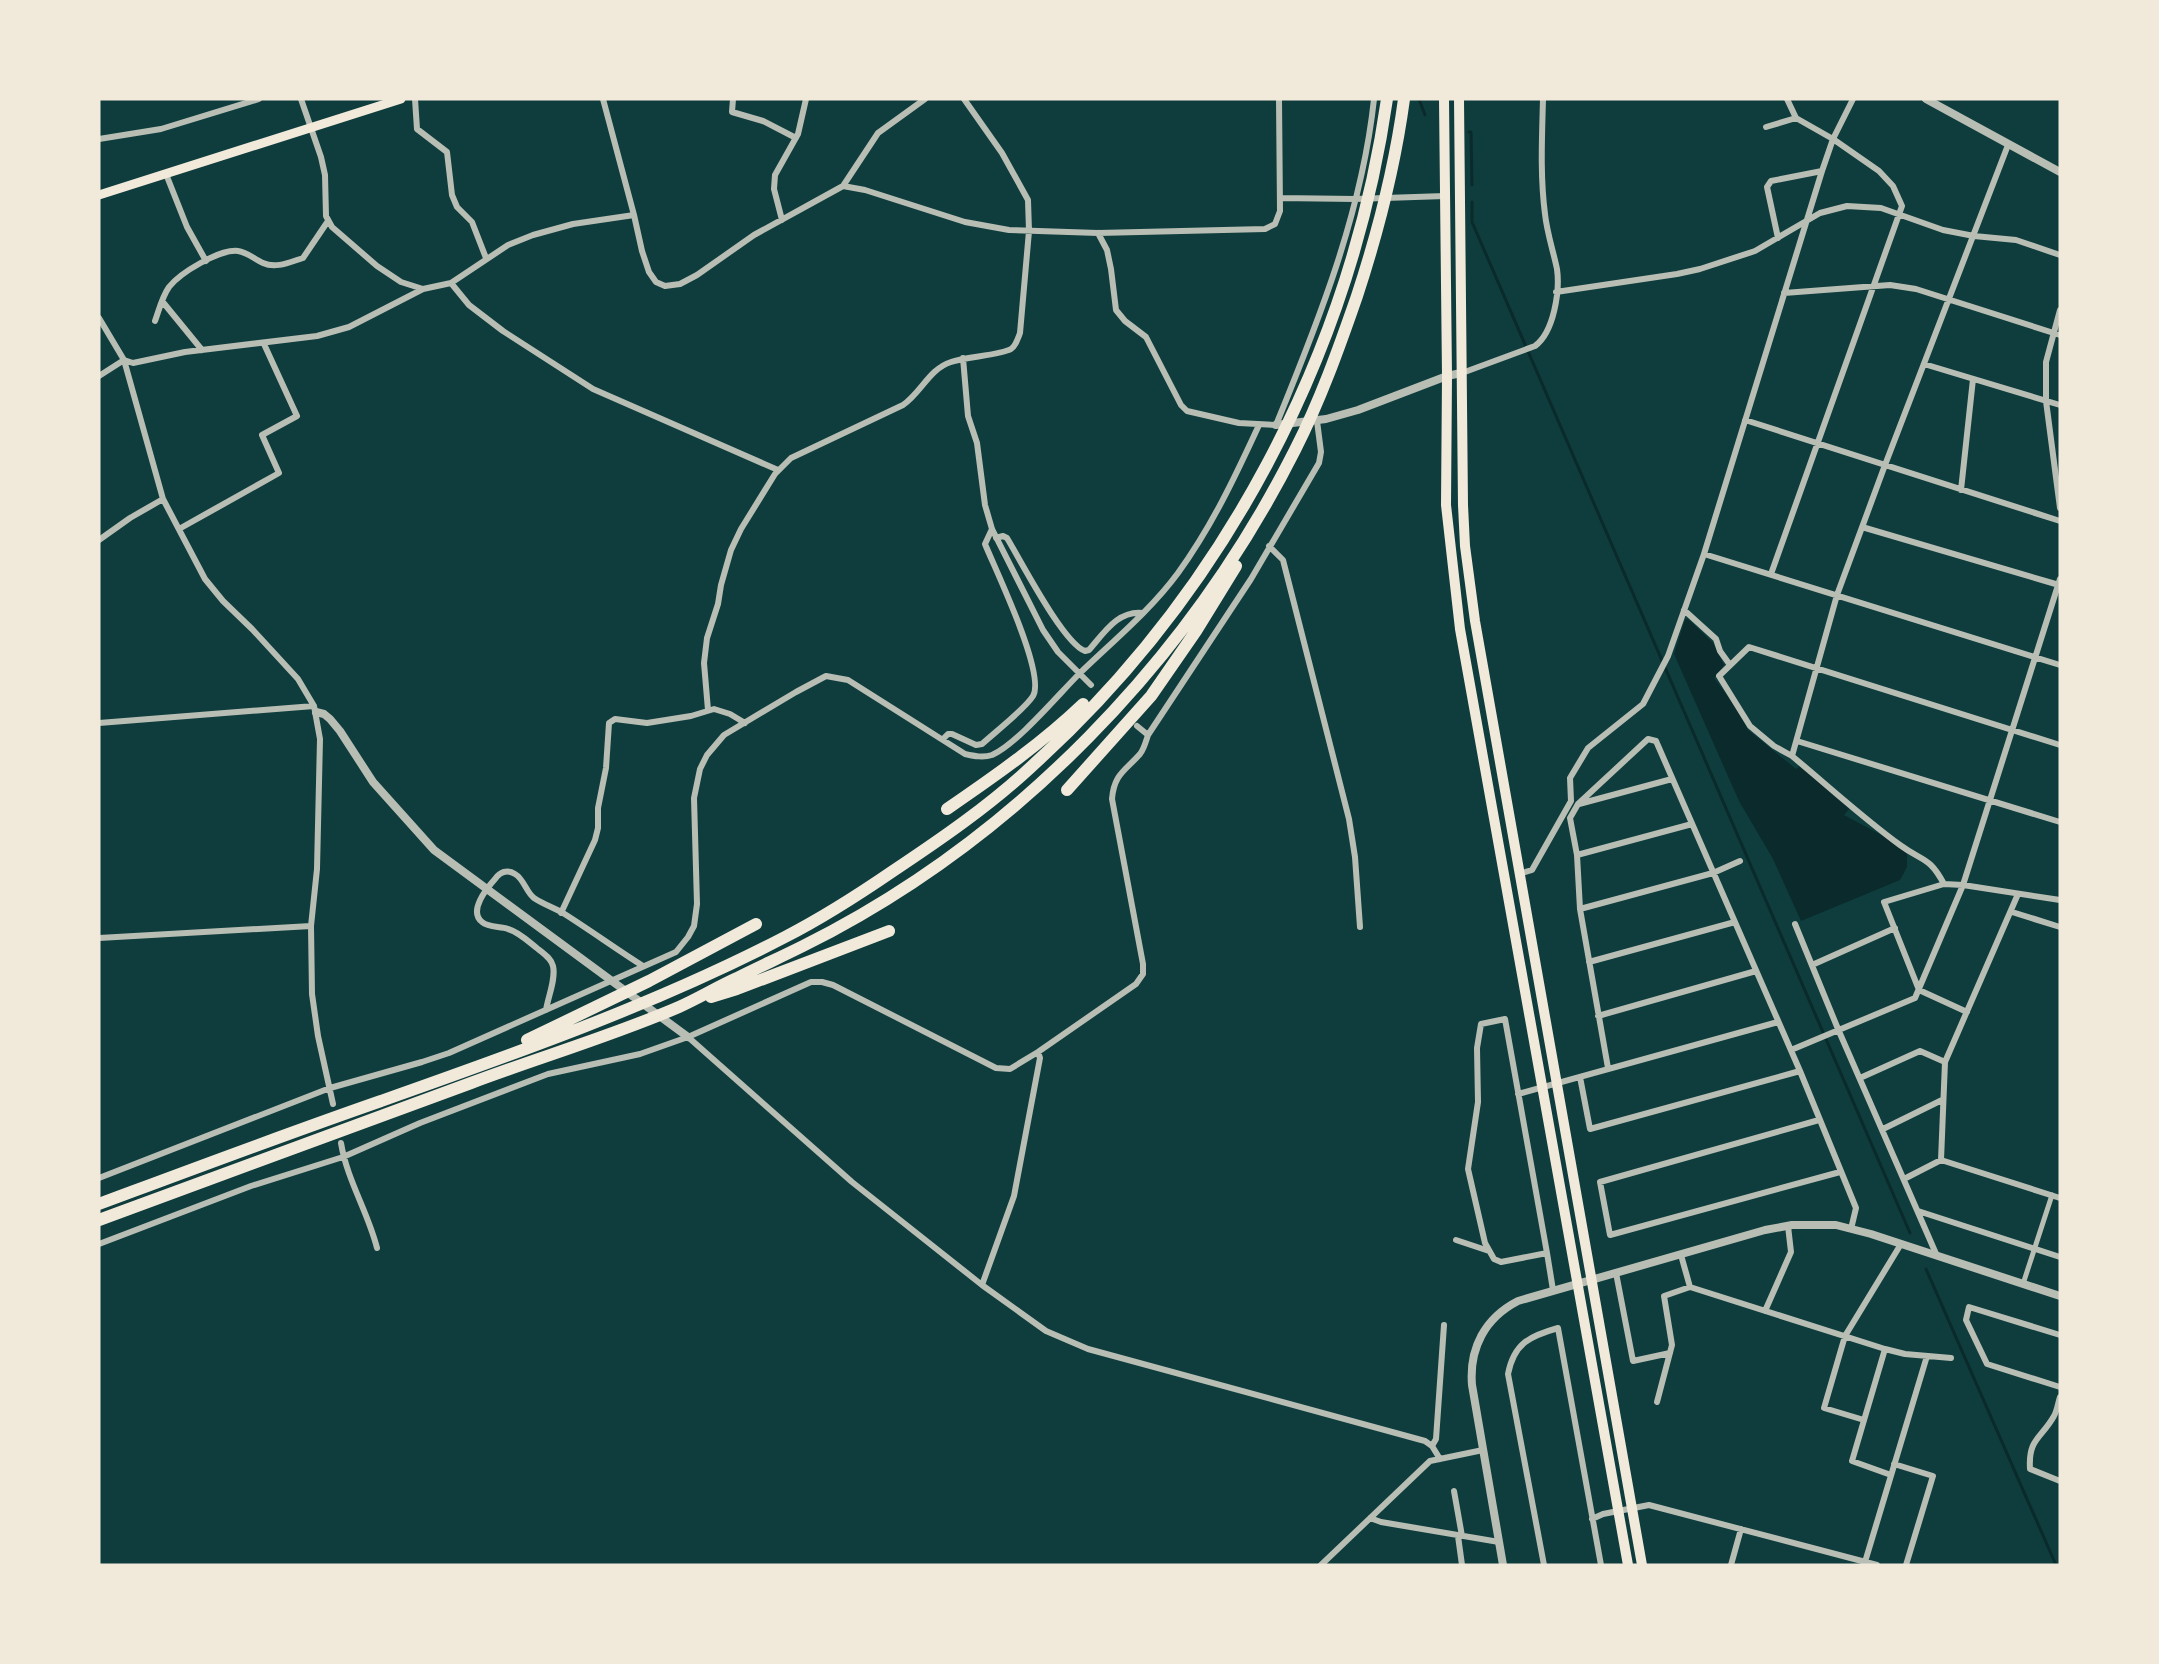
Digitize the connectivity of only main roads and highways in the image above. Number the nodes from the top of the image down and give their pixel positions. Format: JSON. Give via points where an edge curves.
{"nodes":[{"id":1,"x":401,"y":99,"type":"edge"},
{"id":2,"x":1387,"y":99,"type":"edge"},
{"id":3,"x":1404,"y":99,"type":"edge"},
{"id":4,"x":1444,"y":99,"type":"edge"},
{"id":5,"x":1459,"y":99,"type":"edge"},
{"id":6,"x":99,"y":195,"type":"edge"},
{"id":7,"x":1279,"y":482,"type":"junction"},
{"id":8,"x":1155,"y":635,"type":"junction"},
{"id":9,"x":1067,"y":790,"type":"dead end"},
{"id":10,"x":947,"y":809,"type":"dead end"},
{"id":11,"x":756,"y":924,"type":"dead end"},
{"id":12,"x":889,"y":931,"type":"dead end"},
{"id":13,"x":681,"y":1006,"type":"junction"},
{"id":14,"x":462,"y":1073,"type":"junction"},
{"id":15,"x":99,"y":1204,"type":"edge"},
{"id":16,"x":99,"y":1220,"type":"edge"},
{"id":17,"x":1628,"y":1565,"type":"edge"},
{"id":18,"x":1642,"y":1565,"type":"edge"}],
"edges":[{"from":1,"to":6,"type":"main road"},
{"from":2,"to":8,"type":"highway","via":[[1370,195],[1317,359],[1281,439],[1238,517]]},
{"from":3,"to":7,"type":"highway","via":[[1369,261],[1332,366]]},
{"from":4,"to":17,"type":"highway","via":[[1446,505],[1460,629]]},
{"from":5,"to":18,"type":"highway","via":[[1465,546]]},
{"from":7,"to":9,"type":"highway","via":[[1236,566],[1196,631],[1151,696]]},
{"from":7,"to":13,"type":"highway","via":[[1220,576],[1164,653],[1043,781],[968,843],[885,899],[804,946]]},
{"from":8,"to":10,"type":"highway","via":[[1053,733]]},
{"from":8,"to":14,"type":"highway","via":[[1030,768],[955,828],[875,884],[786,937],[625,1009]]},
{"from":11,"to":14,"type":"highway"},
{"from":12,"to":13,"type":"highway","via":[[737,990]]},
{"from":13,"to":16,"type":"highway"},
{"from":14,"to":15,"type":"highway"}]}
